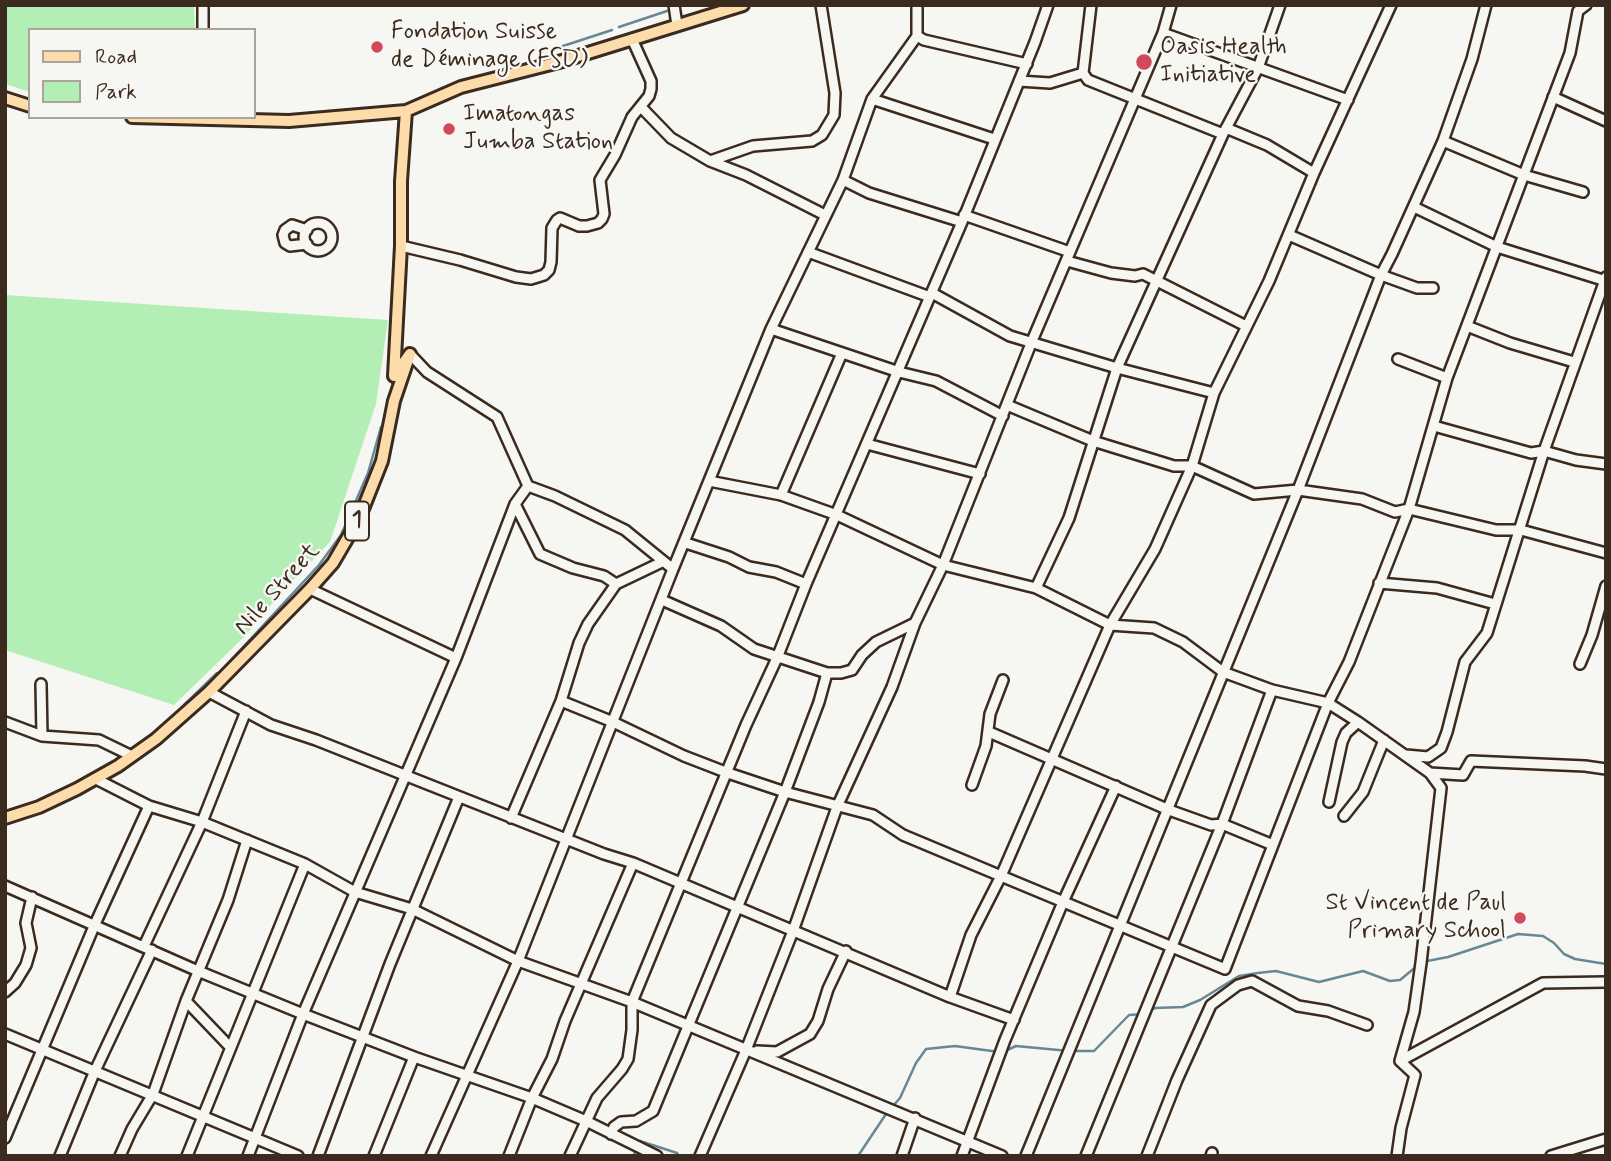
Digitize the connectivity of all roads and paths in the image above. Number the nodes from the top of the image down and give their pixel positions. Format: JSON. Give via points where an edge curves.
{"nodes":[{"id":1,"x":202,"y":5,"type":"edge"},
{"id":2,"x":674,"y":5,"type":"edge"},
{"id":3,"x":743,"y":5,"type":"edge"},
{"id":4,"x":821,"y":5,"type":"edge"},
{"id":5,"x":917,"y":5,"type":"edge"},
{"id":6,"x":1048,"y":5,"type":"edge"},
{"id":7,"x":1091,"y":5,"type":"edge"},
{"id":8,"x":1171,"y":5,"type":"edge"},
{"id":9,"x":1280,"y":5,"type":"edge"},
{"id":10,"x":1391,"y":5,"type":"edge"},
{"id":11,"x":1486,"y":5,"type":"edge"},
{"id":12,"x":1586,"y":5,"type":"edge"},
{"id":13,"x":677,"y":24,"type":"junction"},
{"id":14,"x":203,"y":28,"type":"edge"},
{"id":15,"x":1163,"y":33,"type":"junction"},
{"id":16,"x":917,"y":36,"type":"junction"},
{"id":17,"x":632,"y":39,"type":"junction"},
{"id":18,"x":1027,"y":64,"type":"junction"},
{"id":19,"x":1258,"y":68,"type":"junction"},
{"id":20,"x":1083,"y":73,"type":"junction"},
{"id":21,"x":1019,"y":81,"type":"junction"},
{"id":22,"x":1553,"y":97,"type":"junction"},
{"id":23,"x":5,"y":98,"type":"edge"},
{"id":24,"x":872,"y":99,"type":"junction"},
{"id":25,"x":1136,"y":99,"type":"junction"},
{"id":26,"x":1348,"y":100,"type":"junction"},
{"id":27,"x":28,"y":105,"type":"edge"},
{"id":28,"x":641,"y":107,"type":"junction"},
{"id":29,"x":406,"y":111,"type":"junction"},
{"id":30,"x":231,"y":119,"type":"edge"},
{"id":31,"x":1606,"y":121,"type":"edge"},
{"id":32,"x":1224,"y":131,"type":"junction"},
{"id":33,"x":994,"y":139,"type":"junction"},
{"id":34,"x":1443,"y":141,"type":"junction"},
{"id":35,"x":710,"y":161,"type":"junction"},
{"id":36,"x":1314,"y":173,"type":"junction"},
{"id":37,"x":1524,"y":176,"type":"junction"},
{"id":38,"x":842,"y":180,"type":"junction"},
{"id":39,"x":1583,"y":192,"type":"dead end"},
{"id":40,"x":1414,"y":207,"type":"junction"},
{"id":41,"x":825,"y":215,"type":"junction"},
{"id":42,"x":963,"y":219,"type":"junction"},
{"id":43,"x":307,"y":230,"type":"junction"},
{"id":44,"x":1289,"y":236,"type":"junction"},
{"id":45,"x":307,"y":244,"type":"junction"},
{"id":46,"x":401,"y":246,"type":"junction"},
{"id":47,"x":1497,"y":247,"type":"junction"},
{"id":48,"x":808,"y":252,"type":"junction"},
{"id":49,"x":1068,"y":257,"type":"junction"},
{"id":50,"x":1381,"y":275,"type":"junction"},
{"id":51,"x":1157,"y":279,"type":"junction"},
{"id":52,"x":1605,"y":279,"type":"edge"},
{"id":53,"x":1433,"y":288,"type":"dead end"},
{"id":54,"x":931,"y":295,"type":"junction"},
{"id":55,"x":1246,"y":326,"type":"junction"},
{"id":56,"x":1467,"y":326,"type":"junction"},
{"id":57,"x":771,"y":329,"type":"junction"},
{"id":58,"x":1032,"y":341,"type":"junction"},
{"id":59,"x":410,"y":354,"type":"junction"},
{"id":60,"x":842,"y":354,"type":"junction"},
{"id":61,"x":1398,"y":359,"type":"dead end"},
{"id":62,"x":1574,"y":362,"type":"junction"},
{"id":63,"x":1117,"y":368,"type":"junction"},
{"id":64,"x":899,"y":372,"type":"junction"},
{"id":65,"x":1447,"y":378,"type":"junction"},
{"id":66,"x":1214,"y":393,"type":"junction"},
{"id":67,"x":1007,"y":405,"type":"junction"},
{"id":68,"x":1003,"y":416,"type":"junction"},
{"id":69,"x":1434,"y":426,"type":"junction"},
{"id":70,"x":1093,"y":441,"type":"junction"},
{"id":71,"x":867,"y":444,"type":"junction"},
{"id":72,"x":1544,"y":452,"type":"junction"},
{"id":73,"x":1606,"y":464,"type":"edge"},
{"id":74,"x":1192,"y":466,"type":"junction"},
{"id":75,"x":980,"y":474,"type":"junction"},
{"id":76,"x":709,"y":481,"type":"junction"},
{"id":77,"x":528,"y":486,"type":"junction"},
{"id":78,"x":1298,"y":491,"type":"junction"},
{"id":79,"x":781,"y":495,"type":"junction"},
{"id":80,"x":515,"y":505,"type":"junction"},
{"id":81,"x":1409,"y":509,"type":"junction"},
{"id":82,"x":837,"y":514,"type":"junction"},
{"id":83,"x":1521,"y":530,"type":"junction"},
{"id":84,"x":686,"y":543,"type":"dead end"},
{"id":85,"x":1606,"y":553,"type":"edge"},
{"id":86,"x":662,"y":562,"type":"junction"},
{"id":87,"x":943,"y":565,"type":"junction"},
{"id":88,"x":673,"y":569,"type":"junction"},
{"id":89,"x":1379,"y":583,"type":"junction"},
{"id":90,"x":616,"y":584,"type":"junction"},
{"id":91,"x":806,"y":584,"type":"junction"},
{"id":92,"x":1606,"y":586,"type":"edge"},
{"id":93,"x":1036,"y":588,"type":"junction"},
{"id":94,"x":310,"y":590,"type":"junction"},
{"id":95,"x":662,"y":600,"type":"junction"},
{"id":96,"x":1495,"y":604,"type":"junction"},
{"id":97,"x":915,"y":623,"type":"junction"},
{"id":98,"x":1110,"y":625,"type":"junction"},
{"id":99,"x":456,"y":658,"type":"junction"},
{"id":100,"x":777,"y":658,"type":"junction"},
{"id":101,"x":1580,"y":664,"type":"dead end"},
{"id":102,"x":1223,"y":672,"type":"junction"},
{"id":103,"x":827,"y":673,"type":"junction"},
{"id":104,"x":1003,"y":680,"type":"dead end"},
{"id":105,"x":41,"y":684,"type":"dead end"},
{"id":106,"x":1272,"y":690,"type":"junction"},
{"id":107,"x":209,"y":692,"type":"junction"},
{"id":108,"x":561,"y":701,"type":"junction"},
{"id":109,"x":1328,"y":703,"type":"junction"},
{"id":110,"x":246,"y":711,"type":"junction"},
{"id":111,"x":5,"y":722,"type":"edge"},
{"id":112,"x":613,"y":722,"type":"junction"},
{"id":113,"x":1358,"y":722,"type":"junction"},
{"id":114,"x":989,"y":732,"type":"junction"},
{"id":115,"x":42,"y":736,"type":"junction"},
{"id":116,"x":1384,"y":740,"type":"junction"},
{"id":117,"x":1404,"y":755,"type":"junction"},
{"id":118,"x":132,"y":756,"type":"junction"},
{"id":119,"x":1052,"y":760,"type":"junction"},
{"id":120,"x":1606,"y":769,"type":"edge"},
{"id":121,"x":728,"y":773,"type":"junction"},
{"id":122,"x":1430,"y":773,"type":"junction"},
{"id":123,"x":407,"y":776,"type":"junction"},
{"id":124,"x":96,"y":779,"type":"junction"},
{"id":125,"x":972,"y":785,"type":"dead end"},
{"id":126,"x":1116,"y":786,"type":"junction"},
{"id":127,"x":785,"y":792,"type":"junction"},
{"id":128,"x":459,"y":797,"type":"junction"},
{"id":129,"x":1329,"y":802,"type":"dead end"},
{"id":130,"x":149,"y":806,"type":"junction"},
{"id":131,"x":837,"y":807,"type":"junction"},
{"id":132,"x":1169,"y":810,"type":"junction"},
{"id":133,"x":1344,"y":816,"type":"dead end"},
{"id":134,"x":5,"y":818,"type":"edge"},
{"id":135,"x":511,"y":818,"type":"junction"},
{"id":136,"x":202,"y":822,"type":"junction"},
{"id":137,"x":1222,"y":824,"type":"junction"},
{"id":138,"x":565,"y":839,"type":"junction"},
{"id":139,"x":247,"y":840,"type":"junction"},
{"id":140,"x":1273,"y":845,"type":"junction"},
{"id":141,"x":633,"y":863,"type":"junction"},
{"id":142,"x":305,"y":864,"type":"junction"},
{"id":143,"x":1000,"y":876,"type":"junction"},
{"id":144,"x":682,"y":885,"type":"junction"},
{"id":145,"x":5,"y":886,"type":"edge"},
{"id":146,"x":355,"y":892,"type":"junction"},
{"id":147,"x":32,"y":897,"type":"junction"},
{"id":148,"x":1063,"y":902,"type":"junction"},
{"id":149,"x":412,"y":909,"type":"junction"},
{"id":150,"x":736,"y":909,"type":"junction"},
{"id":151,"x":95,"y":924,"type":"junction"},
{"id":152,"x":1121,"y":926,"type":"junction"},
{"id":153,"x":793,"y":931,"type":"junction"},
{"id":154,"x":1171,"y":947,"type":"junction"},
{"id":155,"x":148,"y":948,"type":"junction"},
{"id":156,"x":846,"y":952,"type":"junction"},
{"id":157,"x":518,"y":961,"type":"junction"},
{"id":158,"x":198,"y":971,"type":"junction"},
{"id":159,"x":582,"y":982,"type":"junction"},
{"id":160,"x":1606,"y":982,"type":"edge"},
{"id":161,"x":5,"y":992,"type":"edge"},
{"id":162,"x":252,"y":993,"type":"junction"},
{"id":163,"x":950,"y":997,"type":"junction"},
{"id":164,"x":186,"y":1001,"type":"junction"},
{"id":165,"x":632,"y":1002,"type":"junction"},
{"id":166,"x":303,"y":1014,"type":"junction"},
{"id":167,"x":1014,"y":1020,"type":"junction"},
{"id":168,"x":1367,"y":1025,"type":"dead end"},
{"id":169,"x":688,"y":1026,"type":"junction"},
{"id":170,"x":5,"y":1034,"type":"edge"},
{"id":171,"x":362,"y":1036,"type":"junction"},
{"id":172,"x":230,"y":1047,"type":"junction"},
{"id":173,"x":41,"y":1050,"type":"junction"},
{"id":174,"x":749,"y":1051,"type":"junction"},
{"id":175,"x":414,"y":1057,"type":"junction"},
{"id":176,"x":1400,"y":1060,"type":"junction"},
{"id":177,"x":94,"y":1073,"type":"junction"},
{"id":178,"x":466,"y":1076,"type":"junction"},
{"id":179,"x":153,"y":1094,"type":"junction"},
{"id":180,"x":532,"y":1098,"type":"junction"},
{"id":181,"x":203,"y":1116,"type":"junction"},
{"id":182,"x":915,"y":1118,"type":"junction"},
{"id":183,"x":586,"y":1121,"type":"junction"},
{"id":184,"x":611,"y":1134,"type":"junction"},
{"id":185,"x":255,"y":1136,"type":"junction"},
{"id":186,"x":5,"y":1138,"type":"edge"},
{"id":187,"x":1606,"y":1139,"type":"edge"},
{"id":188,"x":967,"y":1141,"type":"junction"},
{"id":189,"x":60,"y":1156,"type":"edge"},
{"id":190,"x":120,"y":1156,"type":"edge"},
{"id":191,"x":187,"y":1156,"type":"edge"},
{"id":192,"x":248,"y":1156,"type":"edge"},
{"id":193,"x":298,"y":1156,"type":"edge"},
{"id":194,"x":318,"y":1156,"type":"edge"},
{"id":195,"x":374,"y":1156,"type":"edge"},
{"id":196,"x":431,"y":1156,"type":"edge"},
{"id":197,"x":509,"y":1156,"type":"edge"},
{"id":198,"x":570,"y":1156,"type":"edge"},
{"id":199,"x":657,"y":1156,"type":"edge"},
{"id":200,"x":700,"y":1156,"type":"edge"},
{"id":201,"x":902,"y":1156,"type":"edge"},
{"id":202,"x":962,"y":1156,"type":"edge"},
{"id":203,"x":1002,"y":1156,"type":"edge"},
{"id":204,"x":1026,"y":1156,"type":"edge"},
{"id":205,"x":1086,"y":1156,"type":"edge"},
{"id":206,"x":1147,"y":1156,"type":"edge"},
{"id":207,"x":1397,"y":1156,"type":"edge"},
{"id":208,"x":1551,"y":1156,"type":"edge"}],
"edges":[{"from":1,"to":14,"type":"street"},
{"from":2,"to":13,"type":"street"},
{"from":3,"to":13,"type":"main road"},
{"from":4,"to":35,"type":"street","via":[[835,93],[834,115],[822,135],[812,141],[753,146]]},
{"from":5,"to":16,"type":"street"},
{"from":6,"to":18,"type":"street"},
{"from":7,"to":20,"type":"street"},
{"from":8,"to":15,"type":"street"},
{"from":9,"to":19,"type":"street"},
{"from":10,"to":26,"type":"street"},
{"from":11,"to":34,"type":"street"},
{"from":12,"to":22,"type":"street","via":[[1578,11],[1570,53]]},
{"from":13,"to":17,"type":"main road"},
{"from":15,"to":19,"type":"street"},
{"from":15,"to":25,"type":"street"},
{"from":16,"to":18,"type":"street"},
{"from":16,"to":24,"type":"street"},
{"from":17,"to":28,"type":"street","via":[[651,81]]},
{"from":17,"to":29,"type":"main road","via":[[461,88]]},
{"from":18,"to":21,"type":"street"},
{"from":19,"to":26,"type":"street"},
{"from":19,"to":32,"type":"street"},
{"from":20,"to":21,"type":"street","via":[[1050,83]]},
{"from":20,"to":25,"type":"street","via":[[1088,80]]},
{"from":21,"to":33,"type":"street"},
{"from":22,"to":31,"type":"street"},
{"from":22,"to":37,"type":"street"},
{"from":23,"to":27,"type":"main road"},
{"from":24,"to":33,"type":"street"},
{"from":24,"to":38,"type":"street"},
{"from":25,"to":32,"type":"street"},
{"from":25,"to":49,"type":"street"},
{"from":26,"to":36,"type":"street"},
{"from":28,"to":35,"type":"street","via":[[671,138]]},
{"from":28,"to":46,"type":"street","via":[[600,180],[602,219],[579,226],[557,219],[552,228],[551,262],[544,275],[516,277]]},
{"from":29,"to":30,"type":"main road","via":[[289,121]]},
{"from":29,"to":46,"type":"main road"},
{"from":32,"to":36,"type":"street","via":[[1267,145]]},
{"from":32,"to":51,"type":"street"},
{"from":33,"to":42,"type":"street"},
{"from":34,"to":37,"type":"street"},
{"from":34,"to":40,"type":"street"},
{"from":35,"to":41,"type":"street"},
{"from":36,"to":44,"type":"street"},
{"from":37,"to":39,"type":"street"},
{"from":37,"to":47,"type":"street"},
{"from":38,"to":41,"type":"street"},
{"from":38,"to":42,"type":"street","via":[[869,193]]},
{"from":40,"to":47,"type":"street"},
{"from":40,"to":50,"type":"street"},
{"from":41,"to":48,"type":"street"},
{"from":42,"to":49,"type":"street"},
{"from":42,"to":54,"type":"street"},
{"from":43,"to":45,"type":"street"},
{"from":43,"to":45,"type":"street","via":[[292,225],[283,235],[290,246]]},
{"from":43,"to":45,"type":"street","via":[[322,224],[332,237],[322,250]]},
{"from":44,"to":50,"type":"street"},
{"from":44,"to":55,"type":"street"},
{"from":46,"to":59,"type":"main road","via":[[394,376]]},
{"from":47,"to":52,"type":"street"},
{"from":47,"to":56,"type":"street"},
{"from":48,"to":54,"type":"street"},
{"from":48,"to":57,"type":"street"},
{"from":49,"to":51,"type":"street","via":[[1111,273]]},
{"from":49,"to":58,"type":"street"},
{"from":50,"to":53,"type":"street","via":[[1417,288]]},
{"from":50,"to":78,"type":"street"},
{"from":51,"to":55,"type":"street"},
{"from":51,"to":63,"type":"street"},
{"from":52,"to":62,"type":"street"},
{"from":54,"to":58,"type":"street","via":[[1010,336]]},
{"from":54,"to":64,"type":"street"},
{"from":55,"to":66,"type":"street"},
{"from":56,"to":62,"type":"street"},
{"from":56,"to":65,"type":"street"},
{"from":57,"to":60,"type":"street"},
{"from":57,"to":76,"type":"street"},
{"from":58,"to":63,"type":"street"},
{"from":58,"to":67,"type":"street"},
{"from":59,"to":77,"type":"street","via":[[427,372],[497,417]]},
{"from":59,"to":94,"type":"main road","name":"Nile Street","number":"1","via":[[369,495],[341,551]]},
{"from":60,"to":64,"type":"street"},
{"from":60,"to":79,"type":"street"},
{"from":61,"to":65,"type":"street"},
{"from":62,"to":72,"type":"street"},
{"from":63,"to":66,"type":"street"},
{"from":63,"to":70,"type":"street"},
{"from":64,"to":68,"type":"street","via":[[936,381]]},
{"from":64,"to":71,"type":"street"},
{"from":65,"to":69,"type":"street"},
{"from":66,"to":74,"type":"street"},
{"from":67,"to":68,"type":"street"},
{"from":67,"to":70,"type":"street"},
{"from":68,"to":75,"type":"street"},
{"from":69,"to":72,"type":"street","via":[[1521,451]]},
{"from":69,"to":81,"type":"street"},
{"from":70,"to":74,"type":"street","via":[[1174,466]]},
{"from":70,"to":93,"type":"street","via":[[1069,519]]},
{"from":71,"to":75,"type":"street"},
{"from":71,"to":82,"type":"street"},
{"from":72,"to":73,"type":"street"},
{"from":72,"to":83,"type":"street"},
{"from":74,"to":78,"type":"street","via":[[1254,494]]},
{"from":74,"to":98,"type":"street","via":[[1155,549]]},
{"from":75,"to":87,"type":"street"},
{"from":76,"to":79,"type":"street"},
{"from":76,"to":88,"type":"street"},
{"from":77,"to":80,"type":"street"},
{"from":77,"to":86,"type":"street","via":[[625,530]]},
{"from":78,"to":81,"type":"street","via":[[1363,499],[1395,512]]},
{"from":78,"to":102,"type":"street"},
{"from":79,"to":82,"type":"street"},
{"from":80,"to":90,"type":"street","via":[[540,554]]},
{"from":80,"to":99,"type":"street"},
{"from":81,"to":83,"type":"street","via":[[1496,530]]},
{"from":81,"to":89,"type":"street"},
{"from":82,"to":87,"type":"street"},
{"from":82,"to":91,"type":"street"},
{"from":83,"to":85,"type":"street"},
{"from":83,"to":96,"type":"street"},
{"from":84,"to":91,"type":"street"},
{"from":86,"to":88,"type":"street"},
{"from":86,"to":90,"type":"street"},
{"from":87,"to":93,"type":"street"},
{"from":87,"to":97,"type":"street"},
{"from":88,"to":95,"type":"street"},
{"from":89,"to":96,"type":"street","via":[[1437,587]]},
{"from":89,"to":109,"type":"street"},
{"from":90,"to":108,"type":"street","via":[[579,643]]},
{"from":91,"to":100,"type":"street"},
{"from":92,"to":101,"type":"street"},
{"from":93,"to":98,"type":"street"},
{"from":94,"to":99,"type":"street"},
{"from":94,"to":107,"type":"main road","name":"Nile Street","number":"1"},
{"from":95,"to":100,"type":"street"},
{"from":95,"to":112,"type":"street"},
{"from":96,"to":117,"type":"street","via":[[1487,633],[1465,662],[1441,748],[1429,757]]},
{"from":97,"to":103,"type":"street","via":[[876,642],[852,670]]},
{"from":97,"to":131,"type":"street","via":[[892,687]]},
{"from":98,"to":102,"type":"street","via":[[1154,628],[1183,642]]},
{"from":98,"to":119,"type":"street"},
{"from":99,"to":123,"type":"street"},
{"from":100,"to":103,"type":"street"},
{"from":100,"to":121,"type":"street"},
{"from":102,"to":106,"type":"street"},
{"from":102,"to":132,"type":"street"},
{"from":103,"to":127,"type":"street"},
{"from":104,"to":114,"type":"street","via":[[990,714]]},
{"from":105,"to":115,"type":"street"},
{"from":106,"to":109,"type":"street"},
{"from":106,"to":137,"type":"street"},
{"from":107,"to":110,"type":"street"},
{"from":107,"to":118,"type":"main road","name":"Nile Street","number":"1"},
{"from":108,"to":112,"type":"street"},
{"from":108,"to":135,"type":"street"},
{"from":109,"to":113,"type":"street"},
{"from":109,"to":140,"type":"street"},
{"from":110,"to":123,"type":"street","via":[[271,725]]},
{"from":110,"to":136,"type":"street"},
{"from":111,"to":115,"type":"street"},
{"from":112,"to":121,"type":"street"},
{"from":112,"to":138,"type":"street"},
{"from":113,"to":116,"type":"street"},
{"from":113,"to":129,"type":"street","via":[[1342,742]]},
{"from":114,"to":119,"type":"street"},
{"from":114,"to":125,"type":"street"},
{"from":115,"to":118,"type":"street","via":[[99,740]]},
{"from":116,"to":117,"type":"street"},
{"from":116,"to":133,"type":"street","via":[[1363,792]]},
{"from":117,"to":122,"type":"street"},
{"from":118,"to":124,"type":"main road","name":"Nile Street","number":"1"},
{"from":119,"to":126,"type":"street"},
{"from":119,"to":143,"type":"street"},
{"from":120,"to":122,"type":"street","via":[[1471,761],[1463,775]]},
{"from":121,"to":127,"type":"street"},
{"from":121,"to":144,"type":"street"},
{"from":122,"to":176,"type":"street","via":[[1439,783],[1440,794],[1421,962]]},
{"from":123,"to":128,"type":"street"},
{"from":123,"to":146,"type":"street"},
{"from":124,"to":130,"type":"street"},
{"from":124,"to":134,"type":"main road","name":"Nile Street","number":"1"},
{"from":126,"to":132,"type":"street"},
{"from":126,"to":148,"type":"street"},
{"from":127,"to":131,"type":"street"},
{"from":127,"to":150,"type":"street"},
{"from":128,"to":135,"type":"street"},
{"from":128,"to":149,"type":"street"},
{"from":130,"to":136,"type":"street"},
{"from":130,"to":151,"type":"street"},
{"from":131,"to":143,"type":"street","via":[[873,815],[903,835]]},
{"from":131,"to":153,"type":"street"},
{"from":132,"to":137,"type":"street","via":[[1210,825]]},
{"from":132,"to":152,"type":"street"},
{"from":135,"to":138,"type":"street"},
{"from":136,"to":139,"type":"street"},
{"from":136,"to":155,"type":"street"},
{"from":137,"to":140,"type":"street"},
{"from":137,"to":154,"type":"street"},
{"from":138,"to":141,"type":"street"},
{"from":138,"to":157,"type":"street"},
{"from":139,"to":142,"type":"street"},
{"from":139,"to":158,"type":"street"},
{"from":140,"to":154,"type":"street","via":[[1225,969]]},
{"from":141,"to":144,"type":"street"},
{"from":141,"to":159,"type":"street"},
{"from":142,"to":146,"type":"street"},
{"from":142,"to":162,"type":"street"},
{"from":143,"to":148,"type":"street"},
{"from":143,"to":163,"type":"street","via":[[971,935]]},
{"from":144,"to":150,"type":"street"},
{"from":144,"to":165,"type":"street"},
{"from":145,"to":147,"type":"street"},
{"from":146,"to":149,"type":"street"},
{"from":146,"to":166,"type":"street"},
{"from":147,"to":151,"type":"street"},
{"from":147,"to":161,"type":"street","via":[[26,923],[31,948],[26,965]]},
{"from":148,"to":152,"type":"street"},
{"from":148,"to":167,"type":"street"},
{"from":149,"to":157,"type":"street"},
{"from":149,"to":171,"type":"street"},
{"from":150,"to":153,"type":"street"},
{"from":150,"to":169,"type":"street"},
{"from":151,"to":155,"type":"street"},
{"from":151,"to":173,"type":"street"},
{"from":152,"to":154,"type":"street"},
{"from":152,"to":204,"type":"street"},
{"from":153,"to":156,"type":"street"},
{"from":153,"to":174,"type":"street"},
{"from":154,"to":205,"type":"street"},
{"from":155,"to":158,"type":"street"},
{"from":155,"to":177,"type":"street"},
{"from":156,"to":163,"type":"street"},
{"from":156,"to":174,"type":"street","via":[[810,1034],[777,1052]]},
{"from":157,"to":159,"type":"street"},
{"from":157,"to":178,"type":"street"},
{"from":158,"to":162,"type":"street"},
{"from":158,"to":164,"type":"street"},
{"from":159,"to":165,"type":"street"},
{"from":159,"to":180,"type":"street"},
{"from":160,"to":176,"type":"street","via":[[1543,983]]},
{"from":162,"to":166,"type":"street"},
{"from":162,"to":172,"type":"street"},
{"from":163,"to":167,"type":"street"},
{"from":164,"to":172,"type":"street"},
{"from":164,"to":179,"type":"street"},
{"from":165,"to":169,"type":"street"},
{"from":165,"to":183,"type":"street","via":[[628,1059],[597,1098]]},
{"from":166,"to":171,"type":"street"},
{"from":166,"to":185,"type":"street"},
{"from":167,"to":188,"type":"street"},
{"from":168,"to":206,"type":"street","via":[[1298,1006],[1252,981],[1238,985],[1211,1005]]},
{"from":169,"to":174,"type":"street"},
{"from":169,"to":184,"type":"street","via":[[653,1111],[636,1121],[621,1122]]},
{"from":170,"to":173,"type":"street"},
{"from":171,"to":175,"type":"street"},
{"from":171,"to":194,"type":"street"},
{"from":172,"to":181,"type":"street"},
{"from":173,"to":177,"type":"street"},
{"from":173,"to":186,"type":"street"},
{"from":174,"to":182,"type":"street"},
{"from":174,"to":200,"type":"street"},
{"from":175,"to":178,"type":"street"},
{"from":175,"to":195,"type":"street"},
{"from":176,"to":207,"type":"street","via":[[1415,1076]]},
{"from":177,"to":179,"type":"street"},
{"from":177,"to":189,"type":"street"},
{"from":178,"to":180,"type":"street"},
{"from":178,"to":196,"type":"street"},
{"from":179,"to":181,"type":"street"},
{"from":179,"to":190,"type":"street"},
{"from":180,"to":183,"type":"street"},
{"from":180,"to":197,"type":"street"},
{"from":181,"to":185,"type":"street"},
{"from":181,"to":191,"type":"street"},
{"from":182,"to":188,"type":"street"},
{"from":182,"to":201,"type":"street"},
{"from":183,"to":184,"type":"street"},
{"from":183,"to":198,"type":"street"},
{"from":184,"to":199,"type":"street"},
{"from":185,"to":192,"type":"street"},
{"from":185,"to":193,"type":"street"},
{"from":187,"to":208,"type":"street"},
{"from":188,"to":202,"type":"street"},
{"from":188,"to":203,"type":"street"}]}
